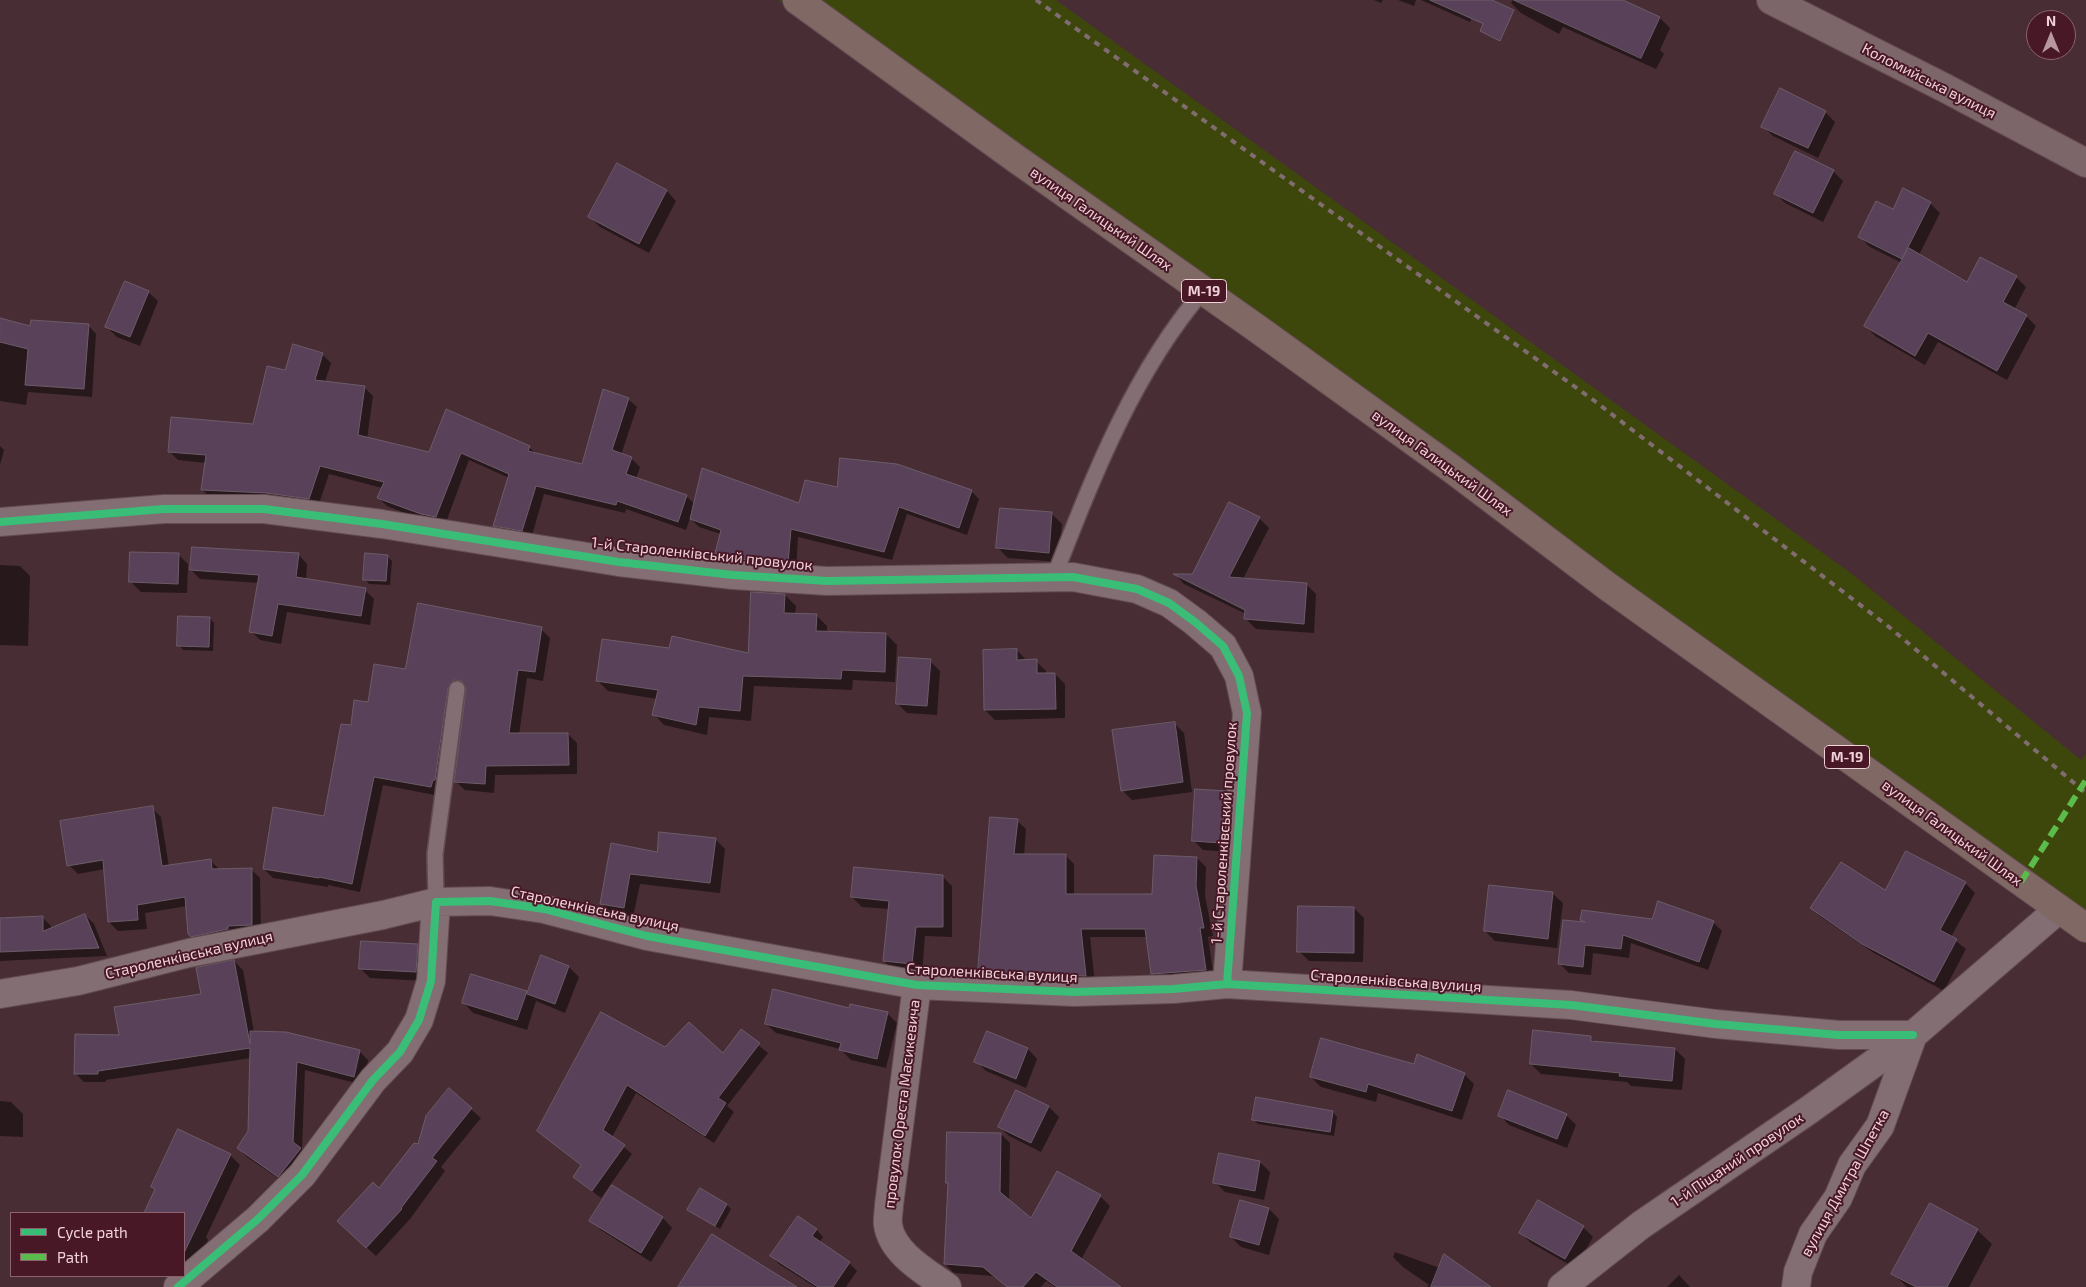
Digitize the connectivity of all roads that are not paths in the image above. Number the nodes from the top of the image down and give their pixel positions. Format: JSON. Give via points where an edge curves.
{"nodes":[{"id":1,"x":797,"y":0,"type":"edge"},
{"id":2,"x":1771,"y":0,"type":"edge"},
{"id":3,"x":2086,"y":163,"type":"edge"},
{"id":4,"x":1203,"y":290,"type":"junction"},
{"id":5,"x":0,"y":522,"type":"edge"},
{"id":6,"x":1054,"y":576,"type":"junction"},
{"id":7,"x":457,"y":689,"type":"dead end"},
{"id":8,"x":436,"y":902,"type":"junction"},
{"id":9,"x":2059,"y":909,"type":"junction"},
{"id":10,"x":2086,"y":928,"type":"edge"},
{"id":11,"x":1227,"y":984,"type":"junction"},
{"id":12,"x":917,"y":985,"type":"junction"},
{"id":13,"x":0,"y":994,"type":"edge"},
{"id":14,"x":1913,"y":1035,"type":"junction"},
{"id":15,"x":178,"y":1287,"type":"edge"},
{"id":16,"x":947,"y":1287,"type":"edge"},
{"id":17,"x":1562,"y":1287,"type":"edge"},
{"id":18,"x":1796,"y":1287,"type":"edge"}],
"edges":[{"from":1,"to":4,"type":"highway","name":"вулиця Галицький Шлях","number":"М-19","via":[[1022,164]]},
{"from":2,"to":3,"type":"street","name":"Коломийська вулиця"},
{"from":4,"to":6,"type":"lane","via":[[1181,316],[1138,386],[1090,485]]},
{"from":4,"to":9,"type":"highway","name":"вулиця Галицький Шлях","number":"М-19","via":[[1452,469],[1607,586]]},
{"from":5,"to":6,"type":"street","name":"1-й Староленківський провулок","via":[[164,510],[264,508],[619,562],[733,574],[827,580]]},
{"from":6,"to":11,"type":"street","name":"1-й Староленківський провулок","via":[[1073,576],[1136,589],[1169,603],[1223,646],[1239,676],[1247,713]]},
{"from":7,"to":8,"type":"lane","via":[[435,854]]},
{"from":8,"to":12,"type":"street","name":"Староленківська вулиця","via":[[490,901],[544,909],[647,936]]},
{"from":8,"to":13,"type":"street","name":"Староленківська вулиця","via":[[189,953],[78,981]]},
{"from":8,"to":15,"type":"street","via":[[431,981],[419,1020],[400,1052],[373,1080],[302,1175],[258,1219]]},
{"from":9,"to":10,"type":"highway","name":"вулиця Галицький Шлях","number":"М-19"},
{"from":9,"to":14,"type":"street","name":"вулиця Дмитра Шпетка"},
{"from":11,"to":12,"type":"street","name":"Староленківська вулиця","via":[[1074,992]]},
{"from":11,"to":14,"type":"street","name":"Староленківська вулиця","via":[[1571,1005],[1716,1024],[1840,1035]]},
{"from":12,"to":16,"type":"street","name":"провулок Ореста Масикевича","via":[[888,1225],[895,1243]]},
{"from":14,"to":17,"type":"street","name":"1-й Піщаний провулок","via":[[1641,1225]]},
{"from":14,"to":18,"type":"street","name":"вулиця Дмитра Шпетка","via":[[1880,1126],[1852,1165],[1838,1198],[1813,1234],[1798,1272]]}]}
